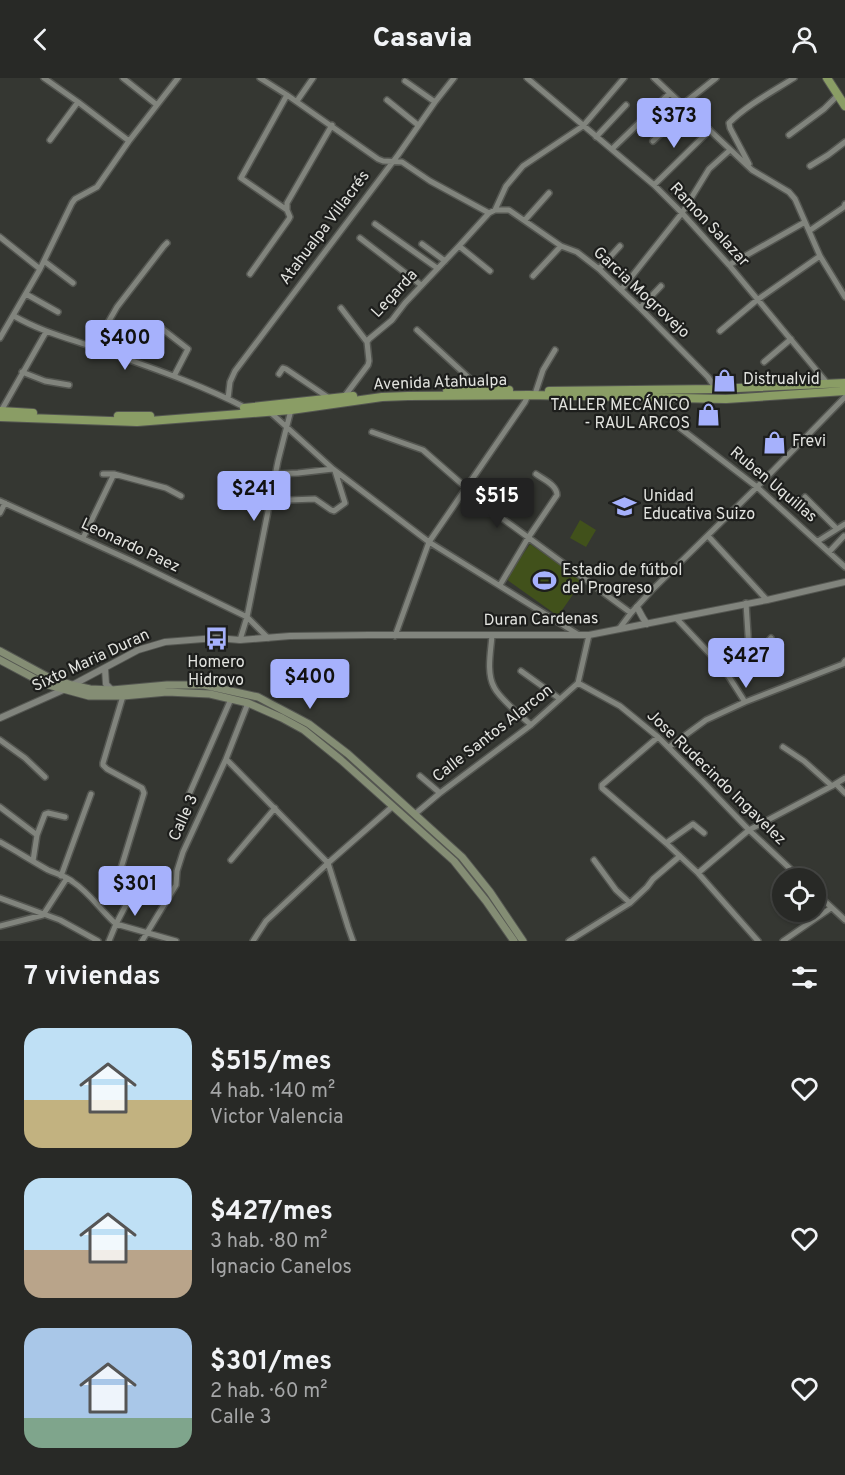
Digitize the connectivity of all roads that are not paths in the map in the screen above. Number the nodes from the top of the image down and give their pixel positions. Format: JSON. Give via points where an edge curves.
{"nodes":[{"id":1,"x":44,"y":78,"type":"edge"},
{"id":2,"x":123,"y":78,"type":"edge"},
{"id":3,"x":178,"y":78,"type":"edge"},
{"id":4,"x":260,"y":78,"type":"edge"},
{"id":5,"x":313,"y":78,"type":"edge"},
{"id":6,"x":454,"y":78,"type":"edge"},
{"id":7,"x":527,"y":78,"type":"edge"},
{"id":8,"x":624,"y":78,"type":"edge"},
{"id":9,"x":654,"y":78,"type":"edge"},
{"id":10,"x":716,"y":78,"type":"edge"},
{"id":11,"x":794,"y":78,"type":"edge"},
{"id":12,"x":827,"y":78,"type":"edge"},
{"id":13,"x":405,"y":81,"type":"dead end"},
{"id":14,"x":670,"y":93,"type":"junction"},
{"id":15,"x":287,"y":95,"type":"junction"},
{"id":16,"x":838,"y":95,"type":"junction"},
{"id":17,"x":387,"y":100,"type":"dead end"},
{"id":18,"x":78,"y":102,"type":"junction"},
{"id":19,"x":297,"y":102,"type":"junction"},
{"id":20,"x":435,"y":102,"type":"junction"},
{"id":21,"x":157,"y":105,"type":"junction"},
{"id":22,"x":626,"y":105,"type":"dead end"},
{"id":23,"x":845,"y":106,"type":"edge"},
{"id":24,"x":684,"y":107,"type":"junction"},
{"id":25,"x":332,"y":125,"type":"junction"},
{"id":26,"x":418,"y":125,"type":"junction"},
{"id":27,"x":583,"y":126,"type":"junction"},
{"id":28,"x":710,"y":130,"type":"junction"},
{"id":29,"x":789,"y":135,"type":"dead end"},
{"id":30,"x":596,"y":137,"type":"junction"},
{"id":31,"x":50,"y":140,"type":"dead end"},
{"id":32,"x":129,"y":141,"type":"junction"},
{"id":33,"x":653,"y":141,"type":"dead end"},
{"id":34,"x":845,"y":142,"type":"edge"},
{"id":35,"x":612,"y":149,"type":"junction"},
{"id":36,"x":730,"y":150,"type":"junction"},
{"id":37,"x":392,"y":161,"type":"junction"},
{"id":38,"x":810,"y":166,"type":"dead end"},
{"id":39,"x":752,"y":170,"type":"junction"},
{"id":40,"x":654,"y":185,"type":"junction"},
{"id":41,"x":549,"y":193,"type":"dead end"},
{"id":42,"x":845,"y":204,"type":"edge"},
{"id":43,"x":287,"y":210,"type":"junction"},
{"id":44,"x":492,"y":212,"type":"junction"},
{"id":45,"x":682,"y":213,"type":"junction"},
{"id":46,"x":525,"y":220,"type":"junction"},
{"id":47,"x":806,"y":222,"type":"junction"},
{"id":48,"x":375,"y":224,"type":"dead end"},
{"id":49,"x":809,"y":231,"type":"junction"},
{"id":50,"x":0,"y":237,"type":"edge"},
{"id":51,"x":360,"y":238,"type":"dead end"},
{"id":52,"x":167,"y":243,"type":"dead end"},
{"id":53,"x":422,"y":244,"type":"dead end"},
{"id":54,"x":459,"y":246,"type":"junction"},
{"id":55,"x":561,"y":246,"type":"junction"},
{"id":56,"x":620,"y":246,"type":"dead end"},
{"id":57,"x":820,"y":256,"type":"junction"},
{"id":58,"x":44,"y":261,"type":"junction"},
{"id":59,"x":445,"y":261,"type":"junction"},
{"id":60,"x":729,"y":265,"type":"junction"},
{"id":61,"x":437,"y":268,"type":"junction"},
{"id":62,"x":40,"y":269,"type":"junction"},
{"id":63,"x":599,"y":269,"type":"junction"},
{"id":64,"x":490,"y":270,"type":"dead end"},
{"id":65,"x":250,"y":274,"type":"dead end"},
{"id":66,"x":533,"y":276,"type":"dead end"},
{"id":67,"x":73,"y":283,"type":"dead end"},
{"id":68,"x":421,"y":285,"type":"junction"},
{"id":69,"x":661,"y":286,"type":"dead end"},
{"id":70,"x":621,"y":290,"type":"junction"},
{"id":71,"x":26,"y":294,"type":"junction"},
{"id":72,"x":845,"y":297,"type":"edge"},
{"id":73,"x":757,"y":300,"type":"junction"},
{"id":74,"x":341,"y":308,"type":"dead end"},
{"id":75,"x":640,"y":308,"type":"junction"},
{"id":76,"x":58,"y":312,"type":"dead end"},
{"id":77,"x":14,"y":316,"type":"junction"},
{"id":78,"x":161,"y":328,"type":"dead end"},
{"id":79,"x":417,"y":330,"type":"dead end"},
{"id":80,"x":720,"y":331,"type":"dead end"},
{"id":81,"x":46,"y":332,"type":"junction"},
{"id":82,"x":0,"y":338,"type":"edge"},
{"id":83,"x":791,"y":339,"type":"junction"},
{"id":84,"x":367,"y":342,"type":"junction"},
{"id":85,"x":94,"y":347,"type":"junction"},
{"id":86,"x":555,"y":350,"type":"dead end"},
{"id":87,"x":764,"y":362,"type":"dead end"},
{"id":88,"x":22,"y":372,"type":"junction"},
{"id":89,"x":279,"y":374,"type":"dead end"},
{"id":90,"x":174,"y":376,"type":"junction"},
{"id":91,"x":827,"y":383,"type":"junction"},
{"id":92,"x":845,"y":383,"type":"edge"},
{"id":93,"x":69,"y":385,"type":"dead end"},
{"id":94,"x":481,"y":389,"type":"junction"},
{"id":95,"x":716,"y":389,"type":"junction"},
{"id":96,"x":845,"y":391,"type":"edge"},
{"id":97,"x":532,"y":393,"type":"junction"},
{"id":98,"x":845,"y":397,"type":"edge"},
{"id":99,"x":330,"y":398,"type":"junction"},
{"id":100,"x":228,"y":399,"type":"junction"},
{"id":101,"x":344,"y":400,"type":"junction"},
{"id":102,"x":246,"y":408,"type":"junction"},
{"id":103,"x":291,"y":410,"type":"junction"},
{"id":104,"x":270,"y":412,"type":"junction"},
{"id":105,"x":0,"y":413,"type":"edge"},
{"id":106,"x":286,"y":427,"type":"junction"},
{"id":107,"x":680,"y":428,"type":"dead end"},
{"id":108,"x":372,"y":432,"type":"dead end"},
{"id":109,"x":334,"y":470,"type":"junction"},
{"id":110,"x":103,"y":474,"type":"dead end"},
{"id":111,"x":114,"y":474,"type":"junction"},
{"id":112,"x":276,"y":474,"type":"junction"},
{"id":113,"x":536,"y":474,"type":"dead end"},
{"id":114,"x":758,"y":487,"type":"junction"},
{"id":115,"x":466,"y":488,"type":"junction"},
{"id":116,"x":181,"y":496,"type":"dead end"},
{"id":117,"x":271,"y":496,"type":"junction"},
{"id":118,"x":805,"y":497,"type":"dead end"},
{"id":119,"x":3,"y":502,"type":"edge"},
{"id":120,"x":0,"y":513,"type":"edge"},
{"id":121,"x":845,"y":524,"type":"edge"},
{"id":122,"x":837,"y":529,"type":"junction"},
{"id":123,"x":708,"y":536,"type":"junction"},
{"id":124,"x":844,"y":536,"type":"edge"},
{"id":125,"x":83,"y":538,"type":"junction"},
{"id":126,"x":528,"y":538,"type":"junction"},
{"id":127,"x":818,"y":541,"type":"junction"},
{"id":128,"x":429,"y":542,"type":"junction"},
{"id":129,"x":829,"y":552,"type":"junction"},
{"id":130,"x":845,"y":557,"type":"edge"},
{"id":131,"x":838,"y":560,"type":"junction"},
{"id":132,"x":845,"y":567,"type":"edge"},
{"id":133,"x":845,"y":582,"type":"edge"},
{"id":134,"x":500,"y":585,"type":"junction"},
{"id":135,"x":767,"y":600,"type":"junction"},
{"id":136,"x":746,"y":603,"type":"junction"},
{"id":137,"x":637,"y":607,"type":"junction"},
{"id":138,"x":631,"y":613,"type":"junction"},
{"id":139,"x":247,"y":617,"type":"junction"},
{"id":140,"x":676,"y":618,"type":"junction"},
{"id":141,"x":647,"y":624,"type":"junction"},
{"id":142,"x":620,"y":629,"type":"junction"},
{"id":143,"x":492,"y":635,"type":"junction"},
{"id":144,"x":579,"y":635,"type":"junction"},
{"id":145,"x":589,"y":635,"type":"junction"},
{"id":146,"x":395,"y":636,"type":"junction"},
{"id":147,"x":268,"y":638,"type":"junction"},
{"id":148,"x":771,"y":639,"type":"dead end"},
{"id":149,"x":240,"y":640,"type":"junction"},
{"id":150,"x":0,"y":651,"type":"edge"},
{"id":151,"x":0,"y":660,"type":"edge"},
{"id":152,"x":844,"y":664,"type":"edge"},
{"id":153,"x":105,"y":669,"type":"junction"},
{"id":154,"x":521,"y":671,"type":"dead end"},
{"id":155,"x":578,"y":683,"type":"junction"},
{"id":156,"x":72,"y":685,"type":"junction"},
{"id":157,"x":63,"y":690,"type":"junction"},
{"id":158,"x":112,"y":690,"type":"junction"},
{"id":159,"x":123,"y":696,"type":"junction"},
{"id":160,"x":231,"y":699,"type":"junction"},
{"id":161,"x":560,"y":699,"type":"junction"},
{"id":162,"x":745,"y":702,"type":"junction"},
{"id":163,"x":248,"y":703,"type":"junction"},
{"id":164,"x":0,"y":718,"type":"edge"},
{"id":165,"x":531,"y":725,"type":"junction"},
{"id":166,"x":658,"y":737,"type":"junction"},
{"id":167,"x":0,"y":740,"type":"edge"},
{"id":168,"x":669,"y":747,"type":"junction"},
{"id":169,"x":783,"y":747,"type":"dead end"},
{"id":170,"x":226,"y":759,"type":"junction"},
{"id":171,"x":420,"y":776,"type":"dead end"},
{"id":172,"x":45,"y":777,"type":"dead end"},
{"id":173,"x":845,"y":778,"type":"edge"},
{"id":174,"x":834,"y":785,"type":"junction"},
{"id":175,"x":845,"y":793,"type":"edge"},
{"id":176,"x":91,"y":794,"type":"dead end"},
{"id":177,"x":440,"y":794,"type":"junction"},
{"id":178,"x":188,"y":798,"type":"dead end"},
{"id":179,"x":393,"y":806,"type":"junction"},
{"id":180,"x":0,"y":807,"type":"edge"},
{"id":181,"x":275,"y":807,"type":"junction"},
{"id":182,"x":415,"y":814,"type":"junction"},
{"id":183,"x":65,"y":817,"type":"dead end"},
{"id":184,"x":749,"y":830,"type":"junction"},
{"id":185,"x":704,"y":832,"type":"dead end"},
{"id":186,"x":37,"y":835,"type":"junction"},
{"id":187,"x":0,"y":842,"type":"edge"},
{"id":188,"x":666,"y":843,"type":"junction"},
{"id":189,"x":680,"y":856,"type":"junction"},
{"id":190,"x":231,"y":860,"type":"dead end"},
{"id":191,"x":594,"y":860,"type":"dead end"},
{"id":192,"x":33,"y":861,"type":"junction"},
{"id":193,"x":328,"y":863,"type":"junction"},
{"id":194,"x":789,"y":868,"type":"edge"},
{"id":195,"x":698,"y":873,"type":"junction"},
{"id":196,"x":64,"y":877,"type":"junction"},
{"id":197,"x":135,"y":885,"type":"dead end"},
{"id":198,"x":0,"y":898,"type":"edge"},
{"id":199,"x":127,"y":903,"type":"junction"},
{"id":200,"x":630,"y":903,"type":"junction"},
{"id":201,"x":826,"y":903,"type":"edge"},
{"id":202,"x":831,"y":908,"type":"junction"},
{"id":203,"x":43,"y":915,"type":"junction"},
{"id":204,"x":845,"y":920,"type":"edge"},
{"id":205,"x":116,"y":924,"type":"junction"},
{"id":206,"x":0,"y":926,"type":"edge"},
{"id":207,"x":148,"y":933,"type":"junction"},
{"id":208,"x":255,"y":940,"type":"edge"},
{"id":209,"x":98,"y":941,"type":"edge"},
{"id":210,"x":109,"y":941,"type":"edge"},
{"id":211,"x":142,"y":941,"type":"edge"},
{"id":212,"x":176,"y":941,"type":"edge"},
{"id":213,"x":353,"y":941,"type":"edge"},
{"id":214,"x":514,"y":941,"type":"edge"},
{"id":215,"x":523,"y":941,"type":"edge"},
{"id":216,"x":569,"y":941,"type":"edge"},
{"id":217,"x":758,"y":941,"type":"edge"},
{"id":218,"x":783,"y":941,"type":"edge"}],
"edges":[{"from":1,"to":18,"type":"street"},
{"from":2,"to":21,"type":"street"},
{"from":3,"to":21,"type":"street"},
{"from":4,"to":15,"type":"street","name":"Garcia Mogrovejo"},
{"from":5,"to":19,"type":"street"},
{"from":6,"to":20,"type":"street","name":"Atahualpa Villacrés"},
{"from":7,"to":27,"type":"street","name":"Ramon Salazar"},
{"from":8,"to":27,"type":"street","name":"Legarda"},
{"from":9,"to":14,"type":"street"},
{"from":10,"to":24,"type":"street"},
{"from":11,"to":39,"type":"street","via":[[729,123]]},
{"from":12,"to":16,"type":"highway"},
{"from":13,"to":20,"type":"street"},
{"from":14,"to":24,"type":"street"},
{"from":14,"to":35,"type":"street"},
{"from":15,"to":19,"type":"street","name":"Garcia Mogrovejo"},
{"from":15,"to":43,"type":"street","via":[[241,178]]},
{"from":16,"to":23,"type":"highway"},
{"from":16,"to":29,"type":"street"},
{"from":17,"to":26,"type":"street"},
{"from":18,"to":31,"type":"street"},
{"from":18,"to":32,"type":"street"},
{"from":19,"to":25,"type":"street","name":"Garcia Mogrovejo"},
{"from":20,"to":26,"type":"street","name":"Atahualpa Villacrés"},
{"from":21,"to":32,"type":"street"},
{"from":22,"to":30,"type":"street"},
{"from":24,"to":28,"type":"street"},
{"from":24,"to":33,"type":"street"},
{"from":25,"to":37,"type":"street","name":"Garcia Mogrovejo","via":[[378,159]]},
{"from":25,"to":43,"type":"street","via":[[287,203]]},
{"from":26,"to":37,"type":"street","name":"Atahualpa Villacrés"},
{"from":27,"to":30,"type":"street","name":"Ramon Salazar"},
{"from":27,"to":44,"type":"street","name":"Legarda","via":[[523,166]]},
{"from":28,"to":36,"type":"street"},
{"from":28,"to":40,"type":"street"},
{"from":30,"to":35,"type":"street","name":"Ramon Salazar"},
{"from":32,"to":58,"type":"street","via":[[97,187],[72,203]]},
{"from":34,"to":38,"type":"street"},
{"from":35,"to":40,"type":"street","name":"Ramon Salazar"},
{"from":36,"to":39,"type":"street"},
{"from":36,"to":45,"type":"street","via":[[709,169]]},
{"from":37,"to":44,"type":"street","name":"Garcia Mogrovejo","via":[[402,162],[430,181]]},
{"from":37,"to":100,"type":"street","name":"Atahualpa Villacrés","via":[[236,371]]},
{"from":39,"to":47,"type":"street","via":[[789,192]]},
{"from":40,"to":45,"type":"street","name":"Ramon Salazar"},
{"from":41,"to":46,"type":"street"},
{"from":42,"to":49,"type":"street"},
{"from":43,"to":65,"type":"street","via":[[289,219]]},
{"from":44,"to":46,"type":"street","name":"Garcia Mogrovejo","via":[[509,210]]},
{"from":44,"to":54,"type":"street","name":"Legarda"},
{"from":45,"to":60,"type":"street","name":"Ramon Salazar"},
{"from":45,"to":70,"type":"street"},
{"from":46,"to":55,"type":"street","name":"Garcia Mogrovejo"},
{"from":47,"to":49,"type":"street"},
{"from":47,"to":60,"type":"street"},
{"from":48,"to":61,"type":"street"},
{"from":49,"to":57,"type":"street"},
{"from":50,"to":62,"type":"street"},
{"from":51,"to":68,"type":"street"},
{"from":52,"to":85,"type":"street","via":[[117,307]]},
{"from":53,"to":59,"type":"street"},
{"from":54,"to":59,"type":"street","name":"Legarda"},
{"from":54,"to":64,"type":"street"},
{"from":55,"to":63,"type":"street","name":"Garcia Mogrovejo","via":[[577,252]]},
{"from":55,"to":66,"type":"street"},
{"from":56,"to":63,"type":"street"},
{"from":57,"to":72,"type":"street"},
{"from":57,"to":73,"type":"street"},
{"from":58,"to":62,"type":"street"},
{"from":58,"to":67,"type":"street"},
{"from":59,"to":61,"type":"street","name":"Legarda"},
{"from":60,"to":73,"type":"street","name":"Ramon Salazar"},
{"from":61,"to":68,"type":"street","name":"Legarda"},
{"from":62,"to":71,"type":"street"},
{"from":63,"to":70,"type":"street","name":"Garcia Mogrovejo"},
{"from":68,"to":84,"type":"street","name":"Legarda","via":[[392,320]]},
{"from":69,"to":75,"type":"street"},
{"from":70,"to":75,"type":"street","name":"Garcia Mogrovejo"},
{"from":71,"to":76,"type":"street"},
{"from":71,"to":77,"type":"street"},
{"from":73,"to":80,"type":"street"},
{"from":73,"to":83,"type":"street","name":"Ramon Salazar"},
{"from":74,"to":84,"type":"street"},
{"from":75,"to":95,"type":"street","name":"Garcia Mogrovejo"},
{"from":77,"to":81,"type":"street"},
{"from":77,"to":82,"type":"street"},
{"from":78,"to":90,"type":"street","via":[[189,349]]},
{"from":79,"to":94,"type":"street"},
{"from":81,"to":85,"type":"street"},
{"from":81,"to":88,"type":"street"},
{"from":83,"to":87,"type":"street"},
{"from":83,"to":91,"type":"street","name":"Ramon Salazar"},
{"from":84,"to":101,"type":"street","via":[[368,365]]},
{"from":85,"to":90,"type":"street"},
{"from":86,"to":97,"type":"street"},
{"from":88,"to":93,"type":"street"},
{"from":88,"to":105,"type":"street"},
{"from":89,"to":99,"type":"street","via":[[286,369]]},
{"from":90,"to":100,"type":"street"},
{"from":91,"to":92,"type":"highway","name":"Avenida Atahualpa"},
{"from":91,"to":95,"type":"highway","name":"Avenida Atahualpa"},
{"from":94,"to":97,"type":"highway","name":"Avenida Atahualpa"},
{"from":94,"to":101,"type":"highway","name":"Avenida Atahualpa","via":[[400,392]]},
{"from":95,"to":97,"type":"highway","name":"Avenida Atahualpa"},
{"from":96,"to":97,"type":"highway","name":"Avenida Atahualpa","via":[[726,399]]},
{"from":97,"to":101,"type":"highway","name":"Avenida Atahualpa"},
{"from":97,"to":115,"type":"street"},
{"from":98,"to":114,"type":"street"},
{"from":99,"to":101,"type":"highway","name":"Avenida Atahualpa"},
{"from":99,"to":102,"type":"highway","name":"Avenida Atahualpa"},
{"from":100,"to":102,"type":"street"},
{"from":101,"to":103,"type":"highway","name":"Avenida Atahualpa"},
{"from":102,"to":105,"type":"highway","name":"Avenida Atahualpa","via":[[144,417]]},
{"from":103,"to":104,"type":"highway","name":"Avenida Atahualpa"},
{"from":103,"to":106,"type":"street"},
{"from":104,"to":105,"type":"highway","name":"Avenida Atahualpa","via":[[137,422]]},
{"from":104,"to":106,"type":"street"},
{"from":106,"to":109,"type":"street"},
{"from":106,"to":112,"type":"street"},
{"from":107,"to":114,"type":"street","name":"Ruben Uquillas"},
{"from":108,"to":115,"type":"street","via":[[423,450]]},
{"from":109,"to":112,"type":"street"},
{"from":109,"to":117,"type":"street","via":[[345,503],[334,511],[315,498],[289,500]]},
{"from":109,"to":128,"type":"street"},
{"from":110,"to":111,"type":"street"},
{"from":111,"to":116,"type":"street"},
{"from":111,"to":125,"type":"street"},
{"from":112,"to":117,"type":"street"},
{"from":113,"to":126,"type":"street","via":[[558,491]]},
{"from":114,"to":123,"type":"street"},
{"from":114,"to":127,"type":"street","name":"Ruben Uquillas"},
{"from":115,"to":126,"type":"street"},
{"from":115,"to":128,"type":"street"},
{"from":117,"to":139,"type":"street"},
{"from":118,"to":122,"type":"street"},
{"from":119,"to":120,"type":"street"},
{"from":119,"to":125,"type":"street","name":"Leonardo Paez"},
{"from":121,"to":122,"type":"street"},
{"from":122,"to":127,"type":"street"},
{"from":123,"to":135,"type":"street"},
{"from":123,"to":137,"type":"street"},
{"from":124,"to":129,"type":"street"},
{"from":125,"to":139,"type":"street","name":"Leonardo Paez"},
{"from":126,"to":134,"type":"street"},
{"from":126,"to":138,"type":"street"},
{"from":127,"to":129,"type":"street","name":"Ruben Uquillas"},
{"from":128,"to":134,"type":"street"},
{"from":128,"to":146,"type":"street"},
{"from":129,"to":131,"type":"street","name":"Ruben Uquillas"},
{"from":130,"to":131,"type":"street"},
{"from":131,"to":132,"type":"street","name":"Ruben Uquillas"},
{"from":133,"to":135,"type":"street","name":"Duran Cardenas"},
{"from":134,"to":144,"type":"street"},
{"from":135,"to":136,"type":"street","name":"Duran Cardenas"},
{"from":136,"to":140,"type":"street","name":"Duran Cardenas"},
{"from":136,"to":148,"type":"street","via":[[748,650],[751,652]]},
{"from":137,"to":138,"type":"street"},
{"from":137,"to":141,"type":"street"},
{"from":138,"to":142,"type":"street"},
{"from":139,"to":147,"type":"street","name":"Leonardo Paez"},
{"from":139,"to":149,"type":"street"},
{"from":140,"to":141,"type":"street","name":"Duran Cardenas"},
{"from":140,"to":162,"type":"street","via":[[723,669]]},
{"from":141,"to":142,"type":"street","name":"Duran Cardenas"},
{"from":142,"to":145,"type":"street","name":"Duran Cardenas"},
{"from":143,"to":144,"type":"street","name":"Duran Cardenas"},
{"from":143,"to":146,"type":"street","name":"Duran Cardenas"},
{"from":143,"to":165,"type":"street","via":[[493,686]]},
{"from":144,"to":145,"type":"street","name":"Duran Cardenas"},
{"from":145,"to":155,"type":"street","name":"Calle Santos Alarcon"},
{"from":146,"to":147,"type":"street","name":"Duran Cardenas"},
{"from":147,"to":149,"type":"street","name":"Sixto Maria Duran"},
{"from":149,"to":153,"type":"street","name":"Sixto Maria Duran","via":[[165,642],[138,650]]},
{"from":150,"to":156,"type":"main road","via":[[48,677]]},
{"from":151,"to":157,"type":"main road"},
{"from":152,"to":162,"type":"street"},
{"from":153,"to":156,"type":"street","name":"Sixto Maria Duran"},
{"from":153,"to":158,"type":"street","via":[[106,684]]},
{"from":154,"to":161,"type":"street"},
{"from":155,"to":161,"type":"street","name":"Calle Santos Alarcon"},
{"from":155,"to":166,"type":"street","name":"Jose Rudecindo Ingavelez","via":[[620,706]]},
{"from":156,"to":157,"type":"street","name":"Sixto Maria Duran"},
{"from":156,"to":158,"type":"main road"},
{"from":157,"to":159,"type":"main road","via":[[88,696]]},
{"from":157,"to":164,"type":"street","name":"Sixto Maria Duran"},
{"from":158,"to":182,"type":"main road","via":[[204,685],[258,696],[309,724]]},
{"from":159,"to":160,"type":"main road","via":[[167,692]]},
{"from":159,"to":199,"type":"street","via":[[103,765],[142,788],[144,793],[114,891]]},
{"from":160,"to":163,"type":"main road"},
{"from":160,"to":178,"type":"street"},
{"from":161,"to":165,"type":"street","name":"Calle Santos Alarcon"},
{"from":162,"to":168,"type":"street","via":[[706,720]]},
{"from":163,"to":170,"type":"street","name":"Calle 3"},
{"from":163,"to":179,"type":"main road","via":[[304,730]]},
{"from":165,"to":177,"type":"street","name":"Calle Santos Alarcon"},
{"from":166,"to":168,"type":"street","name":"Jose Rudecindo Ingavelez"},
{"from":166,"to":188,"type":"street","via":[[602,785],[604,791]]},
{"from":167,"to":172,"type":"street"},
{"from":168,"to":184,"type":"street","name":"Jose Rudecindo Ingavelez"},
{"from":169,"to":174,"type":"street"},
{"from":170,"to":181,"type":"street"},
{"from":170,"to":207,"type":"street","name":"Calle 3","via":[[183,852],[176,883]]},
{"from":171,"to":177,"type":"street"},
{"from":173,"to":174,"type":"street"},
{"from":174,"to":175,"type":"street"},
{"from":174,"to":184,"type":"street"},
{"from":176,"to":196,"type":"street"},
{"from":177,"to":182,"type":"street","name":"Calle Santos Alarcon"},
{"from":179,"to":193,"type":"street"},
{"from":179,"to":214,"type":"main road","via":[[454,861]]},
{"from":180,"to":186,"type":"street"},
{"from":181,"to":190,"type":"street"},
{"from":181,"to":193,"type":"street"},
{"from":182,"to":215,"type":"main road","via":[[462,857]]},
{"from":183,"to":186,"type":"street","via":[[45,814]]},
{"from":184,"to":194,"type":"street","name":"Jose Rudecindo Ingavelez"},
{"from":184,"to":195,"type":"street"},
{"from":185,"to":188,"type":"street","via":[[693,824]]},
{"from":186,"to":192,"type":"street"},
{"from":187,"to":192,"type":"street"},
{"from":188,"to":189,"type":"street"},
{"from":189,"to":195,"type":"street"},
{"from":189,"to":200,"type":"street"},
{"from":191,"to":200,"type":"street"},
{"from":192,"to":196,"type":"street"},
{"from":193,"to":208,"type":"street","via":[[266,921]]},
{"from":193,"to":213,"type":"street"},
{"from":195,"to":217,"type":"street"},
{"from":196,"to":203,"type":"street"},
{"from":196,"to":205,"type":"street","via":[[81,888]]},
{"from":197,"to":199,"type":"street"},
{"from":198,"to":203,"type":"street"},
{"from":199,"to":205,"type":"street"},
{"from":200,"to":216,"type":"street"},
{"from":201,"to":202,"type":"street"},
{"from":202,"to":204,"type":"street"},
{"from":202,"to":218,"type":"street"},
{"from":203,"to":206,"type":"street"},
{"from":203,"to":209,"type":"street"},
{"from":205,"to":207,"type":"street"},
{"from":205,"to":210,"type":"street"},
{"from":207,"to":211,"type":"street","name":"Calle 3"},
{"from":207,"to":212,"type":"street"}]}
